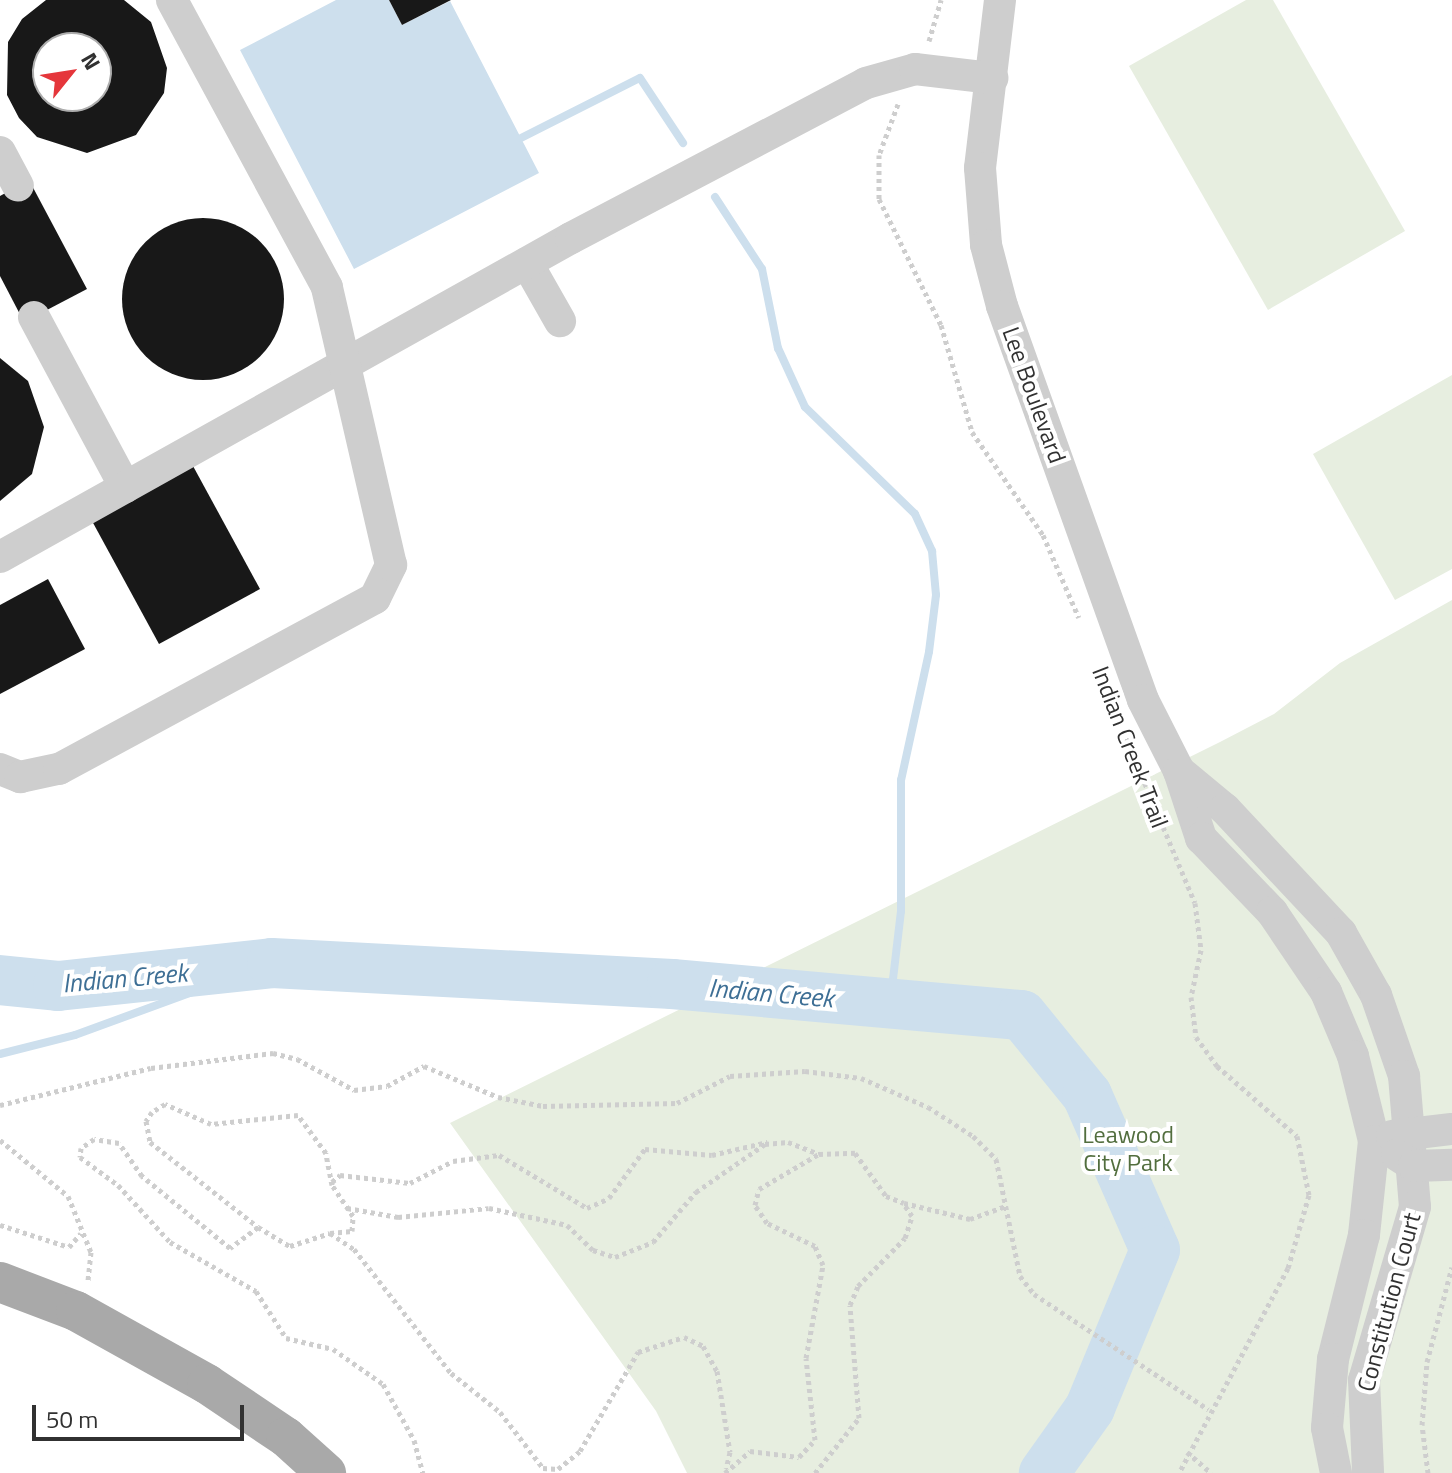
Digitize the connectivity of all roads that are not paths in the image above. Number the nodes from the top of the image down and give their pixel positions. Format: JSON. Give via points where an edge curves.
{"nodes":[{"id":1,"x":172,"y":0,"type":"edge"},
{"id":2,"x":1000,"y":0,"type":"edge"},
{"id":3,"x":992,"y":78,"type":"junction"},
{"id":4,"x":0,"y":152,"type":"edge"},
{"id":5,"x":18,"y":186,"type":"dead end"},
{"id":6,"x":527,"y":263,"type":"junction"},
{"id":7,"x":34,"y":317,"type":"dead end"},
{"id":8,"x":560,"y":321,"type":"dead end"},
{"id":9,"x":345,"y":364,"type":"junction"},
{"id":10,"x":125,"y":487,"type":"junction"},
{"id":11,"x":0,"y":557,"type":"edge"},
{"id":12,"x":0,"y":769,"type":"edge"},
{"id":13,"x":1179,"y":771,"type":"junction"},
{"id":14,"x":1452,"y":1129,"type":"edge"},
{"id":15,"x":1413,"y":1131,"type":"junction"},
{"id":16,"x":1374,"y":1141,"type":"junction"},
{"id":17,"x":1452,"y":1165,"type":"edge"},
{"id":18,"x":1414,"y":1166,"type":"junction"},
{"id":19,"x":0,"y":1282,"type":"edge"},
{"id":20,"x":326,"y":1473,"type":"edge"},
{"id":21,"x":1336,"y":1473,"type":"edge"},
{"id":22,"x":1368,"y":1473,"type":"edge"}],
"edges":[{"from":1,"to":9,"type":"street","via":[[327,287]]},
{"from":2,"to":3,"type":"street","name":"Lee Boulevard"},
{"from":3,"to":6,"type":"street","via":[[915,69],[866,83]]},
{"from":3,"to":13,"type":"street","name":"Lee Boulevard","via":[[980,168],[986,245],[1002,306],[1143,700]]},
{"from":4,"to":5,"type":"street"},
{"from":6,"to":8,"type":"street"},
{"from":6,"to":9,"type":"street"},
{"from":7,"to":10,"type":"street"},
{"from":9,"to":10,"type":"street"},
{"from":9,"to":12,"type":"street","via":[[391,565],[375,598],[59,769],[20,777]]},
{"from":10,"to":11,"type":"street"},
{"from":13,"to":15,"type":"street","name":"Lee Boulevard","via":[[1225,809],[1341,933],[1392,1037]]},
{"from":13,"to":16,"type":"street","name":"Lee Boulevard","via":[[1201,838],[1272,912],[1326,992],[1353,1056]]},
{"from":14,"to":15,"type":"street"},
{"from":15,"to":16,"type":"street"},
{"from":15,"to":18,"type":"street","name":"Constitution Court"},
{"from":16,"to":18,"type":"street"},
{"from":16,"to":21,"type":"street","name":"Constitution Court","via":[[1364,1235],[1333,1359],[1327,1428]]},
{"from":17,"to":18,"type":"street"},
{"from":18,"to":22,"type":"street","name":"Constitution Court","via":[[1407,1250],[1364,1380]]},
{"from":19,"to":20,"type":"main road","via":[[76,1311],[207,1384],[286,1437]]}]}
